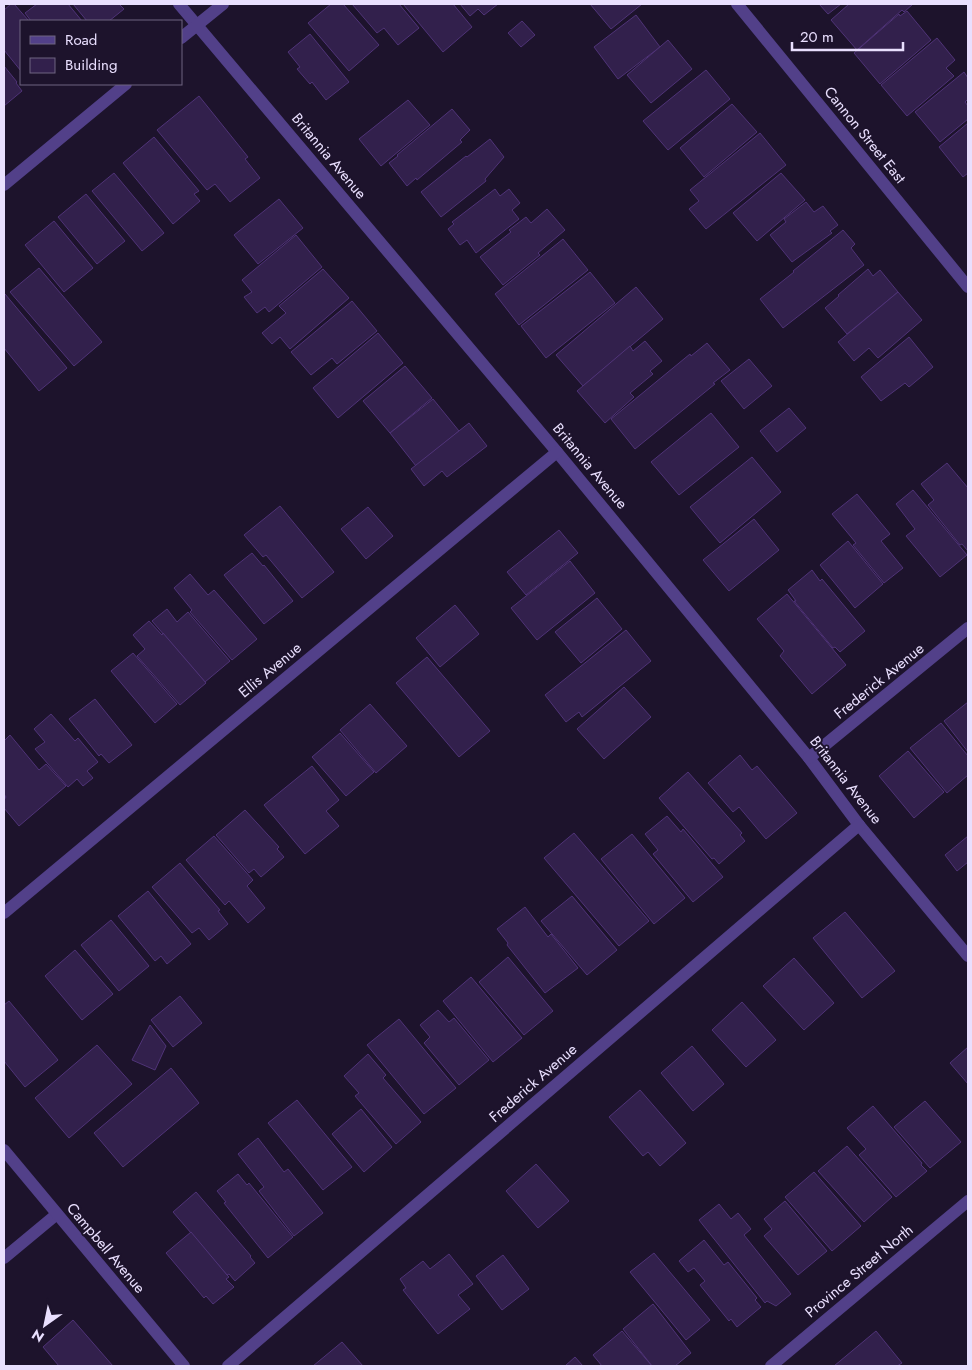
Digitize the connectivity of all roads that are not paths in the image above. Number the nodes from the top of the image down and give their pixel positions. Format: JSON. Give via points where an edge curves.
{"nodes":[{"id":1,"x":179,"y":4,"type":"edge"},
{"id":2,"x":223,"y":4,"type":"edge"},
{"id":3,"x":737,"y":4,"type":"edge"},
{"id":4,"x":197,"y":25,"type":"junction"},
{"id":5,"x":182,"y":37,"type":"edge"},
{"id":6,"x":125,"y":85,"type":"edge"},
{"id":7,"x":4,"y":185,"type":"edge"},
{"id":8,"x":968,"y":287,"type":"edge"},
{"id":9,"x":557,"y":452,"type":"junction"},
{"id":10,"x":968,"y":628,"type":"edge"},
{"id":11,"x":809,"y":758,"type":"junction"},
{"id":12,"x":859,"y":825,"type":"junction"},
{"id":13,"x":4,"y":913,"type":"edge"},
{"id":14,"x":968,"y":956,"type":"edge"},
{"id":15,"x":4,"y":1150,"type":"edge"},
{"id":16,"x":968,"y":1201,"type":"edge"},
{"id":17,"x":57,"y":1214,"type":"junction"},
{"id":18,"x":4,"y":1258,"type":"edge"},
{"id":19,"x":184,"y":1366,"type":"edge"},
{"id":20,"x":228,"y":1366,"type":"edge"},
{"id":21,"x":771,"y":1366,"type":"edge"}],
"edges":[{"from":1,"to":4,"type":"street","name":"Britannia Avenue"},
{"from":2,"to":4,"type":"street"},
{"from":3,"to":8,"type":"street","name":"Cannon Street East"},
{"from":4,"to":5,"type":"street"},
{"from":4,"to":9,"type":"street","name":"Britannia Avenue"},
{"from":6,"to":7,"type":"street"},
{"from":9,"to":11,"type":"street","name":"Britannia Avenue"},
{"from":9,"to":13,"type":"street","name":"Ellis Avenue"},
{"from":10,"to":11,"type":"street","name":"Frederick Avenue"},
{"from":11,"to":12,"type":"street","name":"Britannia Avenue"},
{"from":12,"to":14,"type":"street","name":"Britannia Avenue"},
{"from":12,"to":20,"type":"street","name":"Frederick Avenue"},
{"from":15,"to":17,"type":"street","name":"Campbell Avenue"},
{"from":16,"to":21,"type":"street","name":"Province Street North"},
{"from":17,"to":18,"type":"street"},
{"from":17,"to":19,"type":"street","name":"Campbell Avenue"}]}
